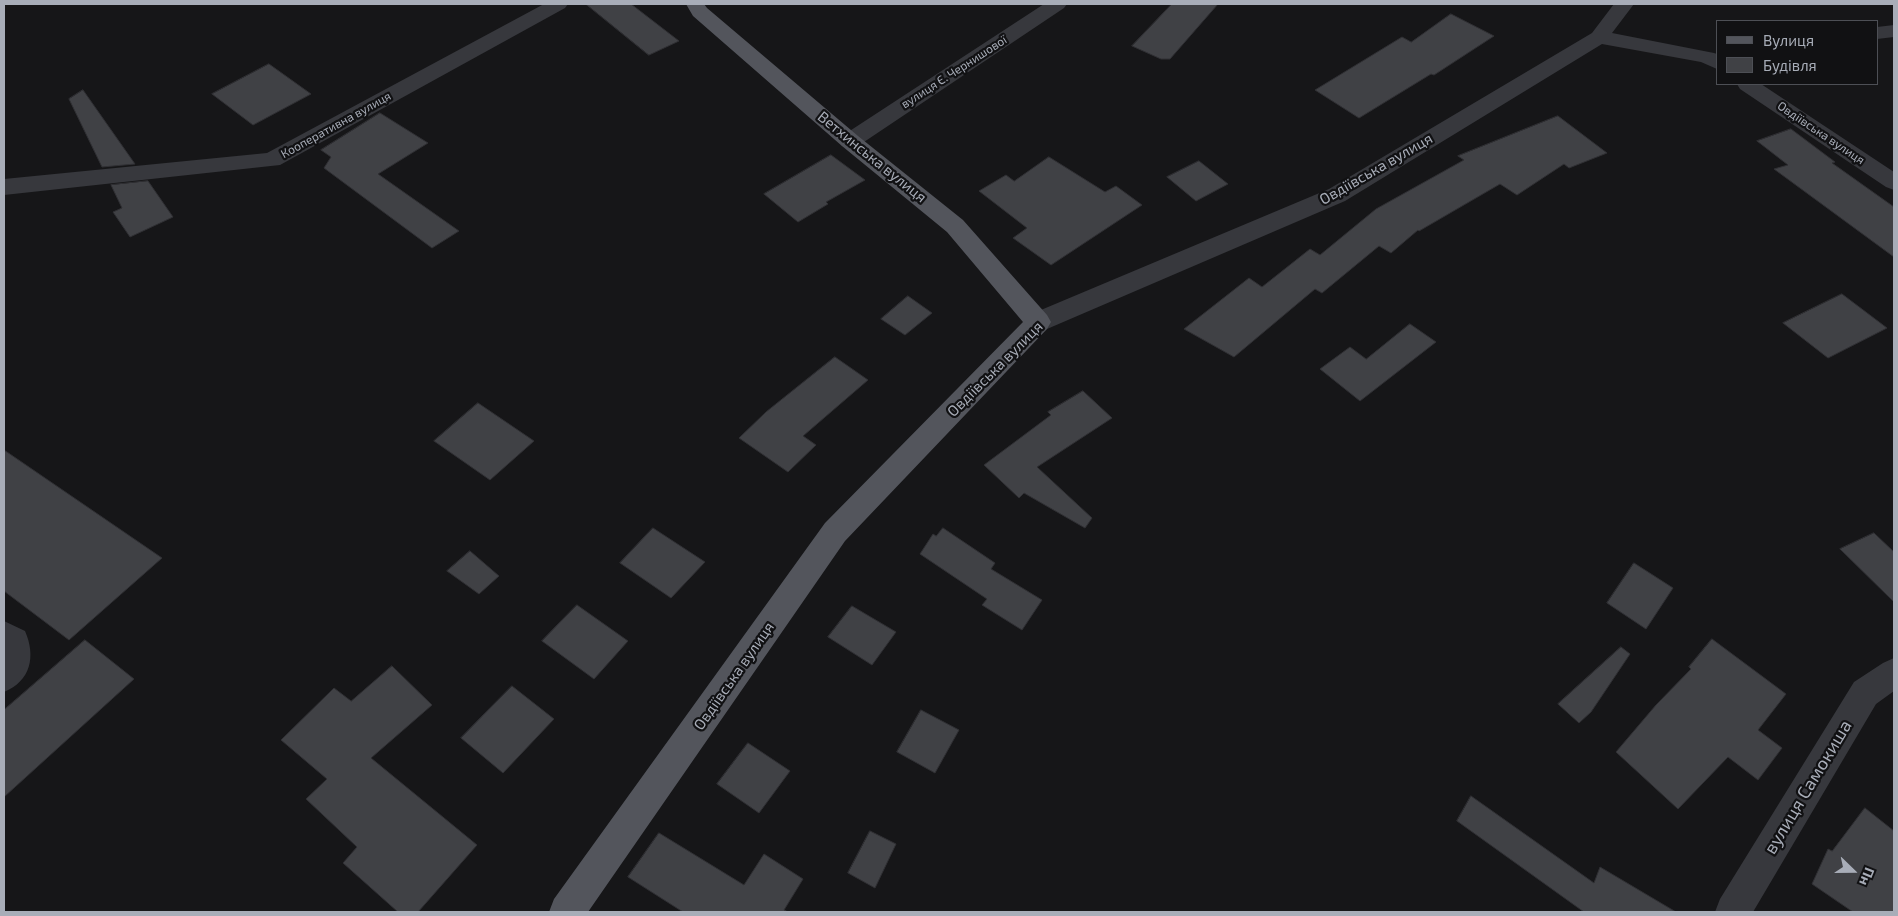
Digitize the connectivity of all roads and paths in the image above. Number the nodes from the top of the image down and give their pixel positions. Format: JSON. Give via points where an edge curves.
{"nodes":[{"id":1,"x":558,"y":4,"type":"edge"},
{"id":2,"x":695,"y":4,"type":"edge"},
{"id":3,"x":1057,"y":4,"type":"edge"},
{"id":4,"x":1624,"y":4,"type":"edge"},
{"id":5,"x":1894,"y":31,"type":"edge"},
{"id":6,"x":1878,"y":33,"type":"edge"},
{"id":7,"x":1599,"y":37,"type":"junction"},
{"id":8,"x":1713,"y":58,"type":"edge"},
{"id":9,"x":1748,"y":85,"type":"edge"},
{"id":10,"x":850,"y":140,"type":"junction"},
{"id":11,"x":1894,"y":182,"type":"edge"},
{"id":12,"x":4,"y":187,"type":"edge"},
{"id":13,"x":1038,"y":322,"type":"junction"},
{"id":14,"x":4,"y":634,"type":"edge"},
{"id":15,"x":1894,"y":673,"type":"edge"},
{"id":16,"x":4,"y":676,"type":"edge"},
{"id":17,"x":567,"y":912,"type":"edge"},
{"id":18,"x":1733,"y":912,"type":"edge"}],
"edges":[{"from":1,"to":12,"type":"street","name":"Кооперативна вулиця","via":[[272,160]]},
{"from":2,"to":10,"type":"main road","name":"Ветхинська вулиця","via":[[700,12]]},
{"from":3,"to":10,"type":"street","name":"вулиця Є. Чернишової"},
{"from":4,"to":7,"type":"street","name":"Овдіївська вулиця"},
{"from":5,"to":6,"type":"street"},
{"from":7,"to":8,"type":"street"},
{"from":7,"to":13,"type":"street","name":"Овдіївська вулиця","via":[[1337,195]]},
{"from":9,"to":11,"type":"street","name":"Овдіївська вулиця"},
{"from":10,"to":13,"type":"main road","name":"Ветхинська вулиця","via":[[956,226]]},
{"from":13,"to":17,"type":"main road","name":"Овдіївська вулиця","via":[[835,532]]},
{"from":14,"to":16,"type":"street","via":[[14,641],[14,666]]},
{"from":15,"to":18,"type":"street","name":"вулиця Самокиша","via":[[1865,693]]}]}
